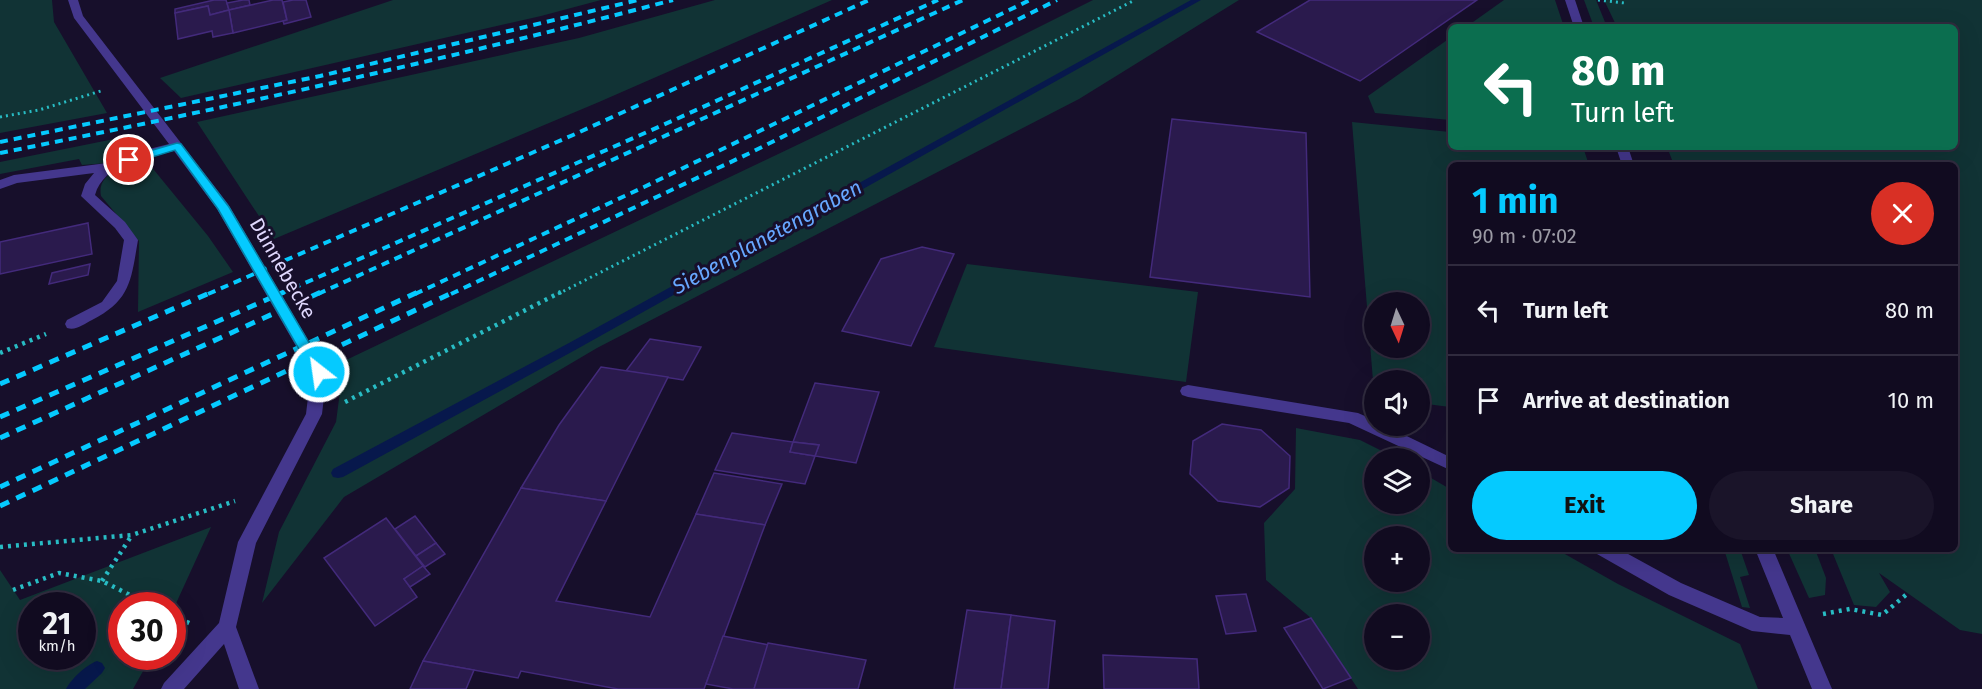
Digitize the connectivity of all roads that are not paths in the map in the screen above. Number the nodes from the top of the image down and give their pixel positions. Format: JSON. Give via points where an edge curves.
{"nodes":[{"id":1,"x":73,"y":0,"type":"edge"},
{"id":2,"x":1570,"y":0,"type":"edge"},
{"id":3,"x":1578,"y":24,"type":"edge"},
{"id":4,"x":177,"y":146,"type":"junction"},
{"id":5,"x":106,"y":167,"type":"junction"},
{"id":6,"x":0,"y":184,"type":"edge"},
{"id":7,"x":72,"y":324,"type":"road end"},
{"id":8,"x":1188,"y":391,"type":"dead end"},
{"id":9,"x":1448,"y":463,"type":"edge"},
{"id":10,"x":1608,"y":552,"type":"edge"},
{"id":11,"x":1765,"y":552,"type":"edge"},
{"id":12,"x":227,"y":627,"type":"junction"},
{"id":13,"x":1795,"y":627,"type":"junction"},
{"id":14,"x":171,"y":689,"type":"edge"},
{"id":15,"x":249,"y":689,"type":"edge"},
{"id":16,"x":1822,"y":689,"type":"edge"}],
"edges":[{"from":1,"to":4,"type":"street","name":"Dünnebecke","via":[[78,16]]},
{"from":2,"to":3,"type":"street"},
{"from":4,"to":5,"type":"street"},
{"from":4,"to":12,"type":"street","name":"Dünnebecke","via":[[223,207],[319,372],[314,414],[247,542]]},
{"from":5,"to":6,"type":"street"},
{"from":5,"to":7,"type":"street","via":[[88,187],[88,196],[131,240],[124,282],[107,306]]},
{"from":8,"to":9,"type":"street","via":[[1352,417]]},
{"from":10,"to":13,"type":"street","via":[[1676,589],[1759,625]]},
{"from":11,"to":13,"type":"street"},
{"from":12,"to":14,"type":"street"},
{"from":12,"to":15,"type":"street"},
{"from":13,"to":16,"type":"street"}]}
